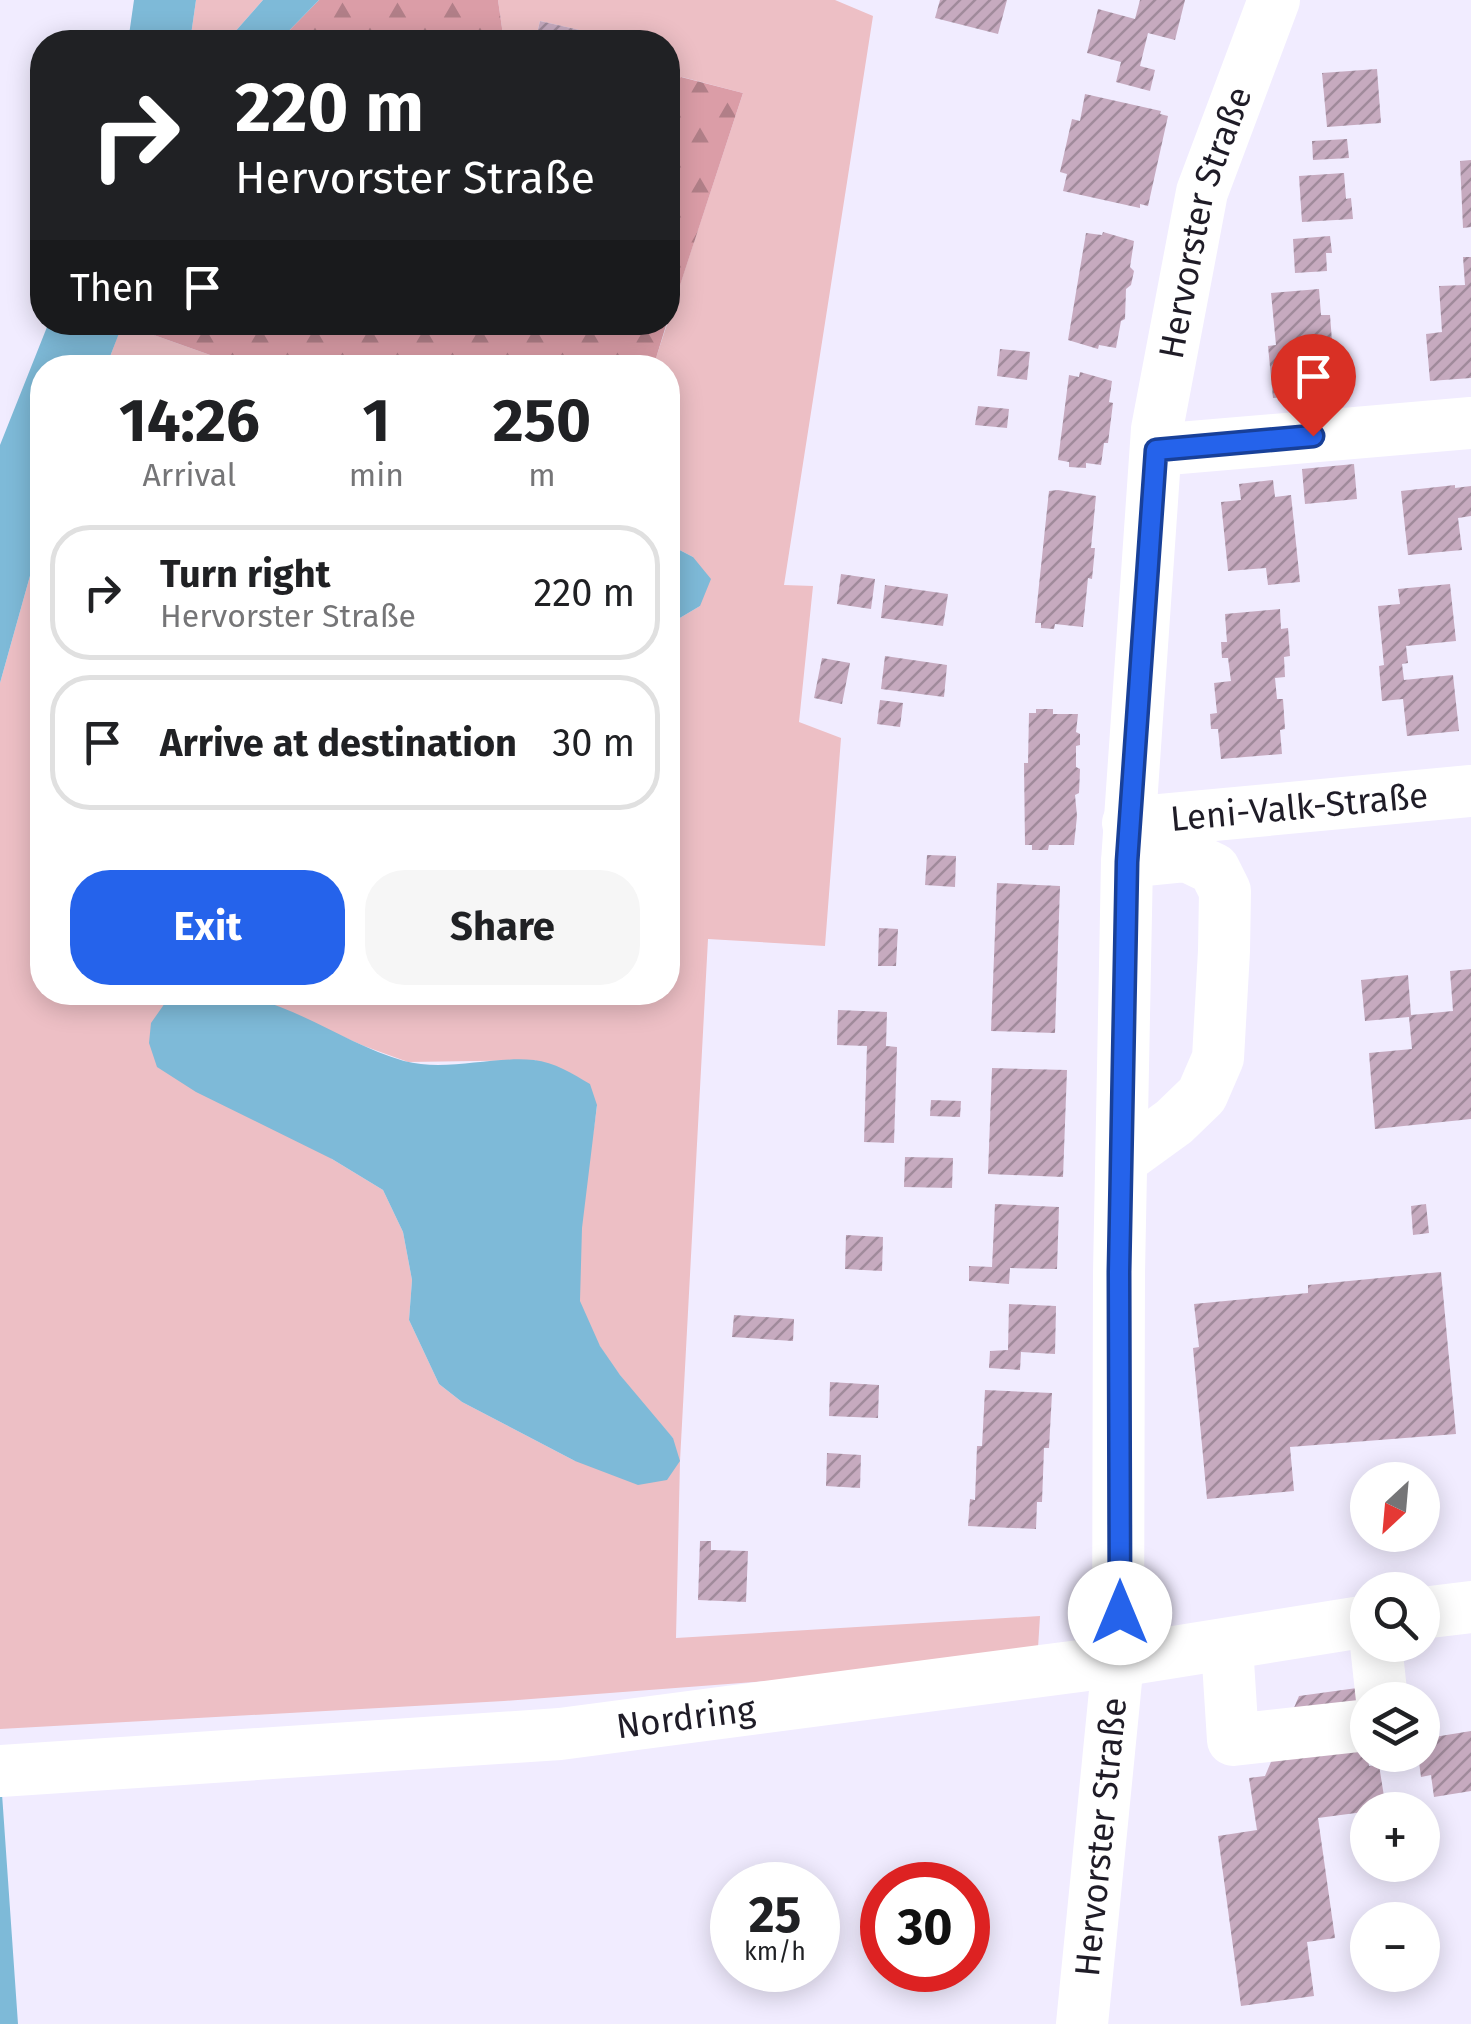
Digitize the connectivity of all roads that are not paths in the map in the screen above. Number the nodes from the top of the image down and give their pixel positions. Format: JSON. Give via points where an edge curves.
{"nodes":[{"id":1,"x":1265,"y":2,"type":"edge"},
{"id":2,"x":1471,"y":423,"type":"edge"},
{"id":3,"x":1156,"y":450,"type":"junction"},
{"id":4,"x":1471,"y":791,"type":"edge"},
{"id":5,"x":1128,"y":843,"type":"junction"},
{"id":6,"x":1122,"y":1159,"type":"junction"},
{"id":7,"x":1471,"y":1606,"type":"edge"},
{"id":8,"x":1440,"y":1610,"type":"edge"},
{"id":9,"x":1350,"y":1624,"type":"edge"},
{"id":10,"x":1227,"y":1646,"type":"junction"},
{"id":11,"x":1118,"y":1661,"type":"junction"},
{"id":12,"x":1350,"y":1727,"type":"edge"},
{"id":13,"x":0,"y":1772,"type":"edge"},
{"id":14,"x":1082,"y":2024,"type":"edge"}],
"edges":[{"from":1,"to":3,"type":"street","name":"Hervorster Straße","via":[[1202,192]]},
{"from":2,"to":3,"type":"street"},
{"from":3,"to":5,"type":"street","name":"Hervorster Straße"},
{"from":4,"to":5,"type":"street","name":"Leni-Valk-Straße"},
{"from":5,"to":6,"type":"street","name":"Hervorster Straße"},
{"from":5,"to":6,"type":"street","via":[[1214,869],[1225,891],[1224,952],[1218,1058],[1202,1095]]},
{"from":6,"to":11,"type":"street","name":"Hervorster Straße"},
{"from":7,"to":8,"type":"street"},
{"from":9,"to":10,"type":"street","name":"Nordring"},
{"from":10,"to":11,"type":"street","name":"Nordring"},
{"from":10,"to":12,"type":"street","via":[[1233,1740]]},
{"from":11,"to":13,"type":"street","name":"Nordring","via":[[560,1734]]},
{"from":11,"to":14,"type":"street","name":"Hervorster Straße"}]}
